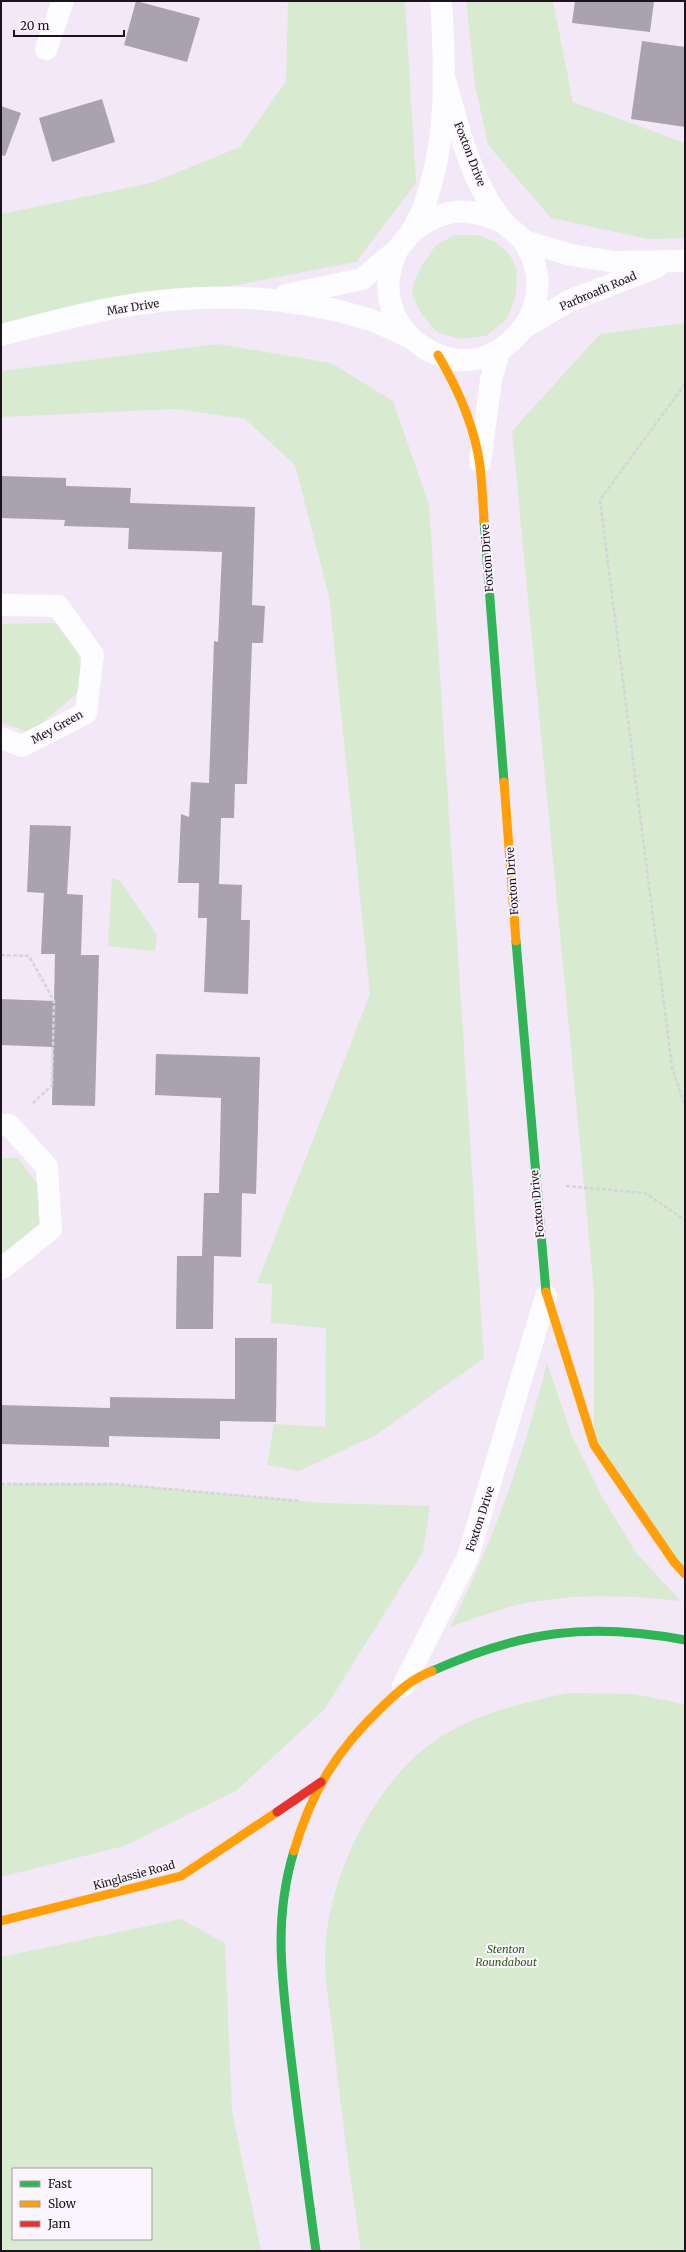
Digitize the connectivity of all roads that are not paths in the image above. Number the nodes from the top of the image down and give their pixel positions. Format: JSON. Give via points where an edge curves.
{"nodes":[{"id":1,"x":63,"y":1,"type":"edge"},
{"id":2,"x":441,"y":1,"type":"edge"},
{"id":3,"x":46,"y":49,"type":"dead end"},
{"id":4,"x":446,"y":80,"type":"junction"},
{"id":5,"x":505,"y":223,"type":"junction"},
{"id":6,"x":413,"y":230,"type":"junction"},
{"id":7,"x":524,"y":241,"type":"junction"},
{"id":8,"x":398,"y":249,"type":"junction"},
{"id":9,"x":679,"y":261,"type":"edge"},
{"id":10,"x":267,"y":299,"type":"junction"},
{"id":11,"x":525,"y":327,"type":"junction"},
{"id":12,"x":1,"y":334,"type":"edge"},
{"id":13,"x":409,"y":338,"type":"junction"},
{"id":14,"x":499,"y":351,"type":"junction"},
{"id":15,"x":438,"y":355,"type":"junction"},
{"id":16,"x":480,"y":465,"type":"junction"},
{"id":17,"x":1,"y":605,"type":"edge"},
{"id":18,"x":1,"y":738,"type":"edge"},
{"id":19,"x":5,"y":1125,"type":"edge"},
{"id":20,"x":1,"y":1269,"type":"edge"},
{"id":21,"x":546,"y":1296,"type":"junction"},
{"id":22,"x":685,"y":1574,"type":"edge"},
{"id":23,"x":685,"y":1640,"type":"edge"},
{"id":24,"x":403,"y":1686,"type":"junction"},
{"id":25,"x":321,"y":1782,"type":"junction"},
{"id":26,"x":1,"y":1921,"type":"edge"},
{"id":27,"x":316,"y":2251,"type":"edge"}],
"edges":[{"from":1,"to":3,"type":"street"},
{"from":2,"to":4,"type":"street","name":"Foxton Drive"},
{"from":4,"to":5,"type":"street","name":"Foxton Drive","via":[[462,139],[481,187]]},
{"from":4,"to":6,"type":"street","name":"Foxton Drive","via":[[440,141],[428,194]]},
{"from":5,"to":6,"type":"street","name":"Foxton Drive","via":[[482,213],[456,211],[433,217]]},
{"from":5,"to":7,"type":"street","name":"Foxton Drive"},
{"from":6,"to":8,"type":"street","name":"Foxton Drive"},
{"from":7,"to":9,"type":"street","name":"Parbroath Road","via":[[571,256],[615,262]]},
{"from":7,"to":11,"type":"street","name":"Foxton Drive","via":[[535,263],[538,289],[533,314]]},
{"from":8,"to":10,"type":"street","name":"Mar Drive","via":[[362,279]]},
{"from":8,"to":13,"type":"street","name":"Foxton Drive","via":[[390,271],[389,295],[396,318]]},
{"from":9,"to":11,"type":"street","name":"Parbroath Road","via":[[569,301]]},
{"from":10,"to":12,"type":"street","name":"Mar Drive","via":[[220,297],[136,304]]},
{"from":10,"to":13,"type":"street","name":"Mar Drive","via":[[324,307],[361,317]]},
{"from":11,"to":14,"type":"street","name":"Foxton Drive","via":[[519,336]]},
{"from":13,"to":15,"type":"street","name":"Foxton Drive"},
{"from":14,"to":15,"type":"street","name":"Foxton Drive","via":[[474,360],[451,359]]},
{"from":14,"to":16,"type":"street","name":"Foxton Drive","via":[[491,380]]},
{"from":15,"to":16,"type":"street","name":"Foxton Drive","via":[[455,383],[467,414]]},
{"from":16,"to":21,"type":"street","name":"Foxton Drive","via":[[535,1183]]},
{"from":17,"to":18,"type":"street","name":"Mey Green","via":[[58,606],[93,655],[86,713],[22,746]]},
{"from":19,"to":20,"type":"street","via":[[47,1167],[51,1229]]},
{"from":21,"to":22,"type":"street","name":"Foxton Drive","via":[[594,1445],[674,1562]]},
{"from":21,"to":24,"type":"street","name":"Foxton Drive","via":[[468,1557]]},
{"from":23,"to":24,"type":"street","via":[[634,1631],[560,1630],[480,1650]]},
{"from":24,"to":25,"type":"street","via":[[371,1716],[343,1748]]},
{"from":25,"to":26,"type":"street","name":"Kinglassie Road","via":[[181,1876]]},
{"from":25,"to":27,"type":"street","via":[[293,1852],[282,1901],[279,1941],[301,2147]]}]}
